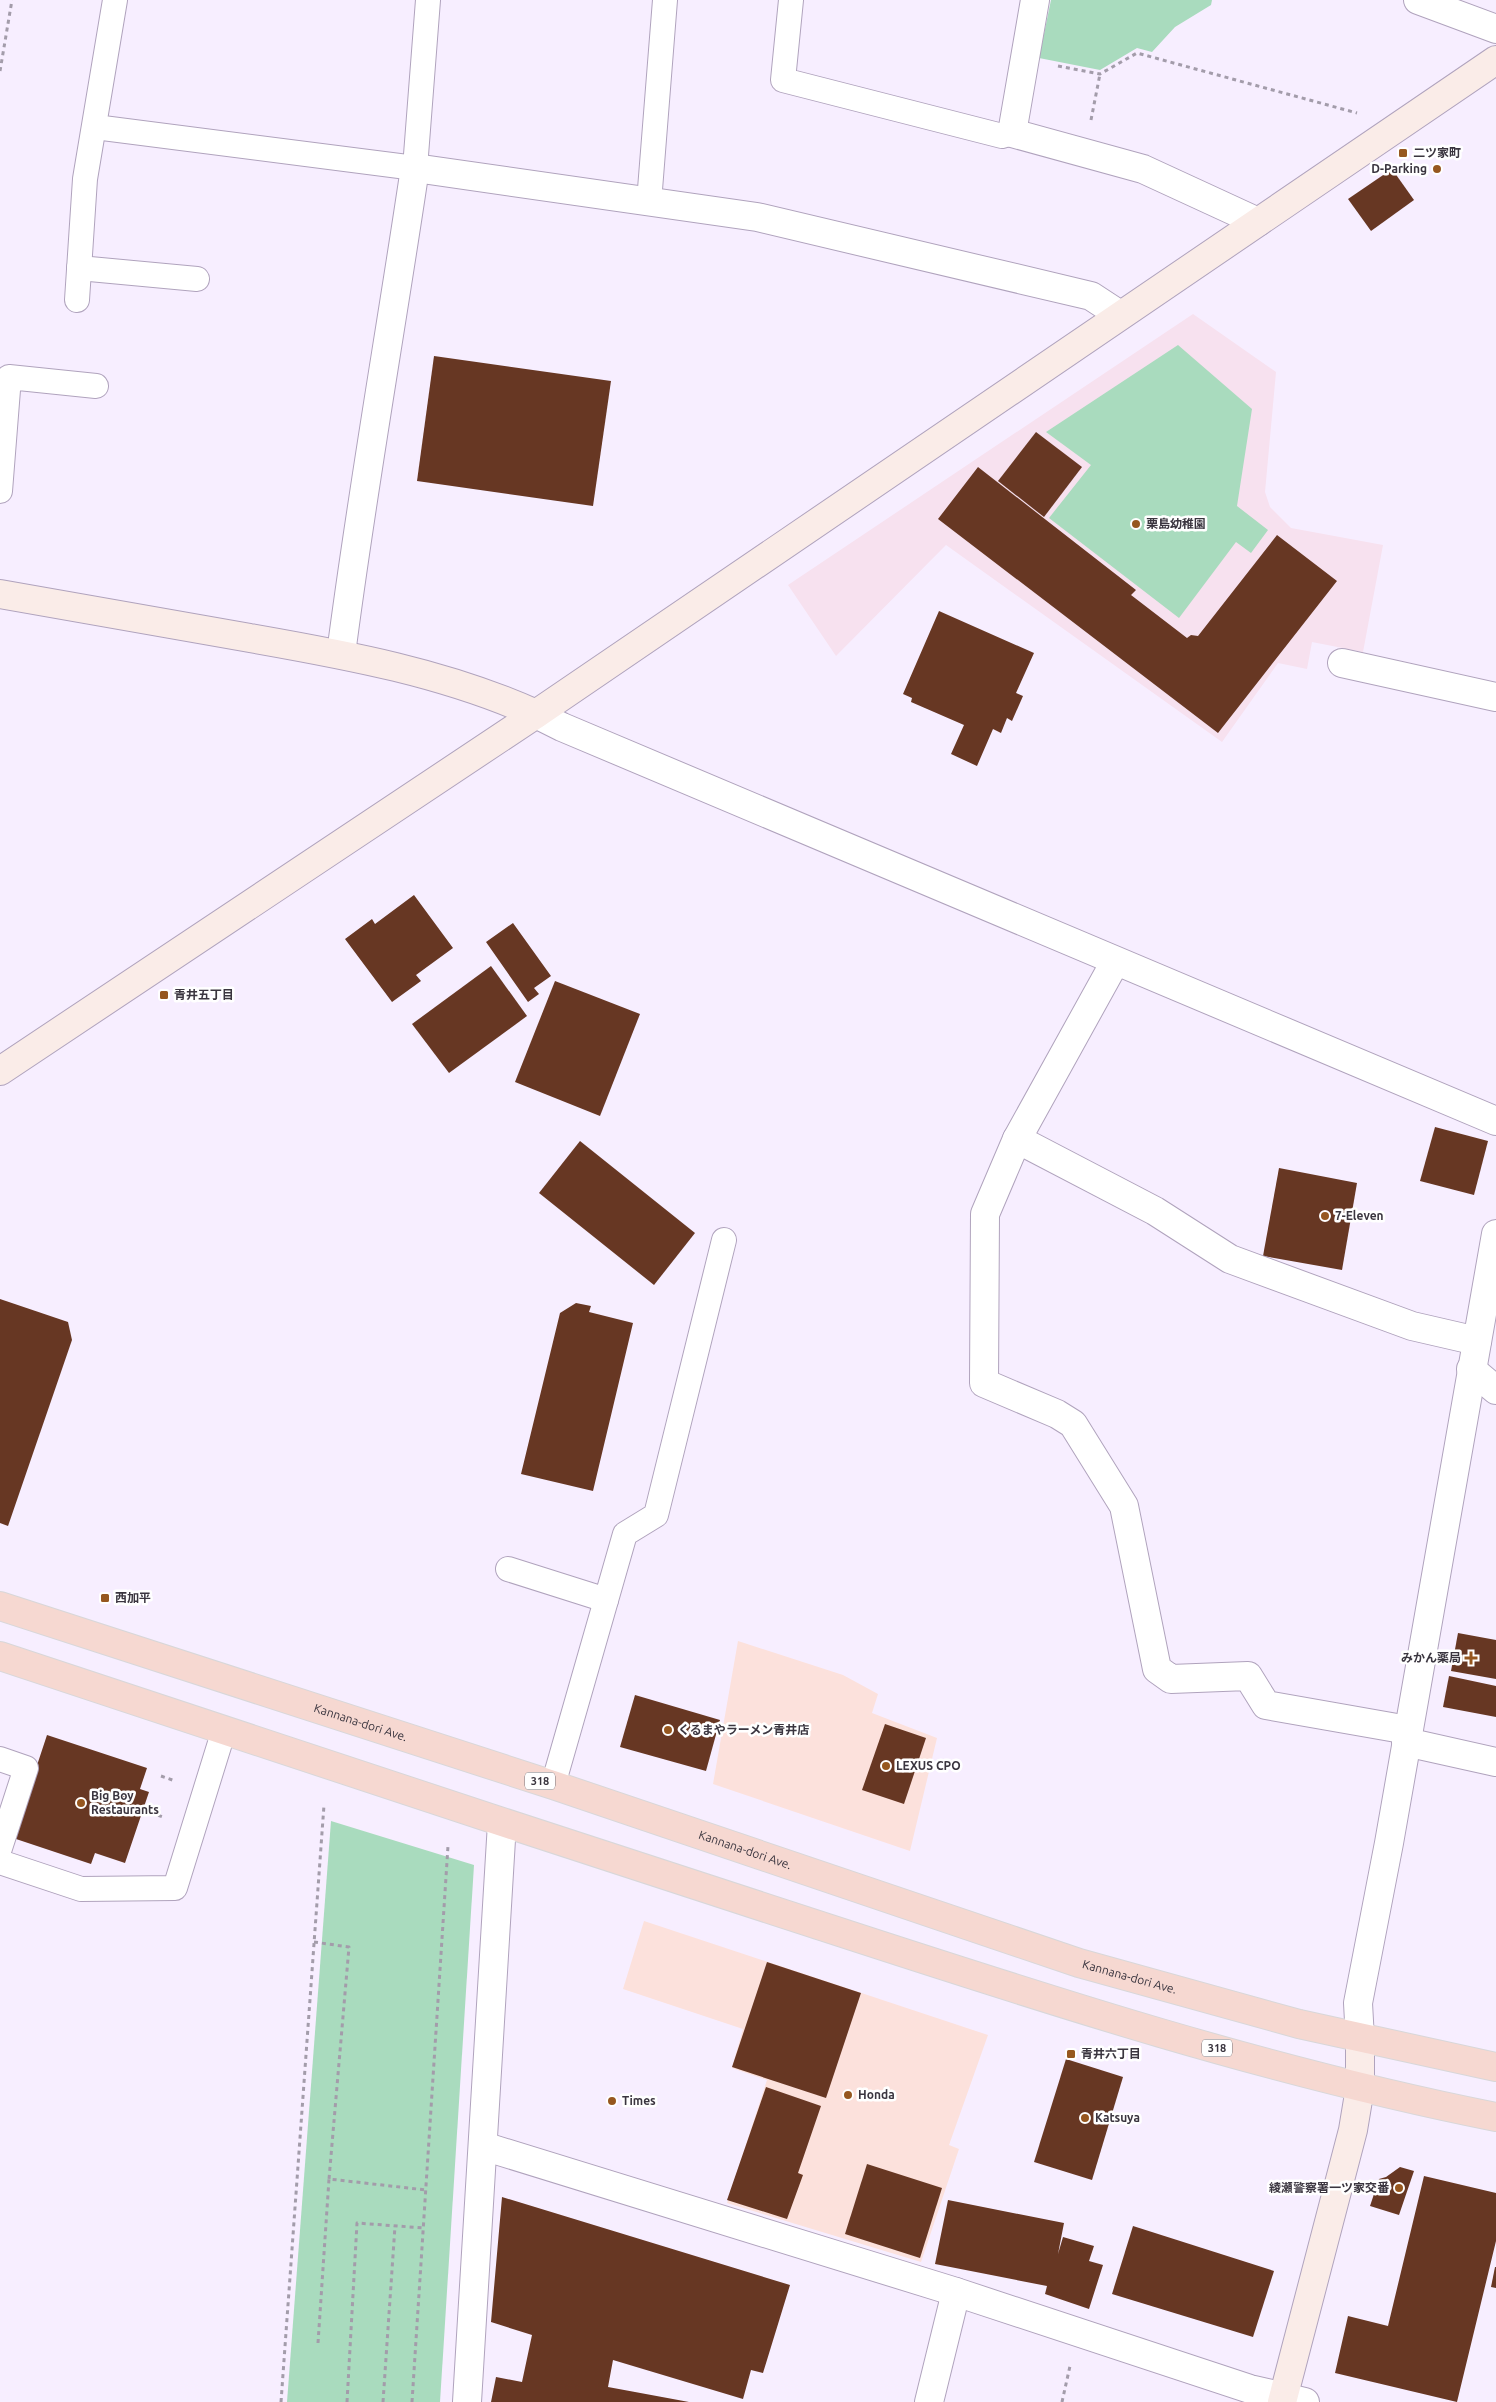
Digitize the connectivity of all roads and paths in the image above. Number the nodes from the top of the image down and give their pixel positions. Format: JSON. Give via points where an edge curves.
{"nodes":[{"id":1,"x":12,"y":0,"type":"edge"},
{"id":2,"x":115,"y":0,"type":"edge"},
{"id":3,"x":428,"y":0,"type":"edge"},
{"id":4,"x":665,"y":0,"type":"edge"},
{"id":5,"x":791,"y":0,"type":"edge"},
{"id":6,"x":1036,"y":0,"type":"edge"},
{"id":7,"x":1418,"y":0,"type":"edge"},
{"id":8,"x":1496,"y":29,"type":"edge"},
{"id":9,"x":1025,"y":59,"type":"junction"},
{"id":10,"x":1496,"y":60,"type":"edge"},
{"id":11,"x":0,"y":71,"type":"edge"},
{"id":12,"x":1100,"y":74,"type":"junction"},
{"id":13,"x":1360,"y":114,"type":"dead end"},
{"id":14,"x":95,"y":127,"type":"junction"},
{"id":15,"x":1012,"y":133,"type":"junction"},
{"id":16,"x":1084,"y":152,"type":"junction"},
{"id":17,"x":415,"y":168,"type":"junction"},
{"id":18,"x":649,"y":202,"type":"junction"},
{"id":19,"x":1258,"y":222,"type":"junction"},
{"id":20,"x":79,"y":268,"type":"junction"},
{"id":21,"x":197,"y":279,"type":"dead end"},
{"id":22,"x":77,"y":300,"type":"dead end"},
{"id":23,"x":1120,"y":315,"type":"junction"},
{"id":24,"x":96,"y":386,"type":"dead end"},
{"id":25,"x":0,"y":490,"type":"edge"},
{"id":26,"x":0,"y":594,"type":"edge"},
{"id":27,"x":341,"y":654,"type":"junction"},
{"id":28,"x":1342,"y":663,"type":"dead end"},
{"id":29,"x":1496,"y":697,"type":"edge"},
{"id":30,"x":536,"y":714,"type":"junction"},
{"id":31,"x":1115,"y":962,"type":"junction"},
{"id":32,"x":0,"y":1071,"type":"edge"},
{"id":33,"x":1496,"y":1121,"type":"edge"},
{"id":34,"x":1017,"y":1138,"type":"junction"},
{"id":35,"x":1496,"y":1234,"type":"edge"},
{"id":36,"x":724,"y":1240,"type":"dead end"},
{"id":37,"x":1477,"y":1341,"type":"junction"},
{"id":38,"x":1471,"y":1369,"type":"junction"},
{"id":39,"x":1496,"y":1390,"type":"edge"},
{"id":40,"x":508,"y":1569,"type":"dead end"},
{"id":41,"x":606,"y":1600,"type":"junction"},
{"id":42,"x":0,"y":1606,"type":"edge"},
{"id":43,"x":0,"y":1656,"type":"edge"},
{"id":44,"x":224,"y":1730,"type":"junction"},
{"id":45,"x":1407,"y":1736,"type":"junction"},
{"id":46,"x":0,"y":1759,"type":"edge"},
{"id":47,"x":1496,"y":1762,"type":"edge"},
{"id":48,"x":553,"y":1785,"type":"junction"},
{"id":49,"x":324,"y":1805,"type":"dead end"},
{"id":50,"x":502,"y":1822,"type":"junction"},
{"id":51,"x":448,"y":1846,"type":"dead end"},
{"id":52,"x":0,"y":1848,"type":"edge"},
{"id":53,"x":0,"y":1862,"type":"edge"},
{"id":54,"x":314,"y":1942,"type":"junction"},
{"id":55,"x":1360,"y":2039,"type":"junction"},
{"id":56,"x":1496,"y":2067,"type":"edge"},
{"id":57,"x":1360,"y":2088,"type":"junction"},
{"id":58,"x":1496,"y":2117,"type":"edge"},
{"id":59,"x":483,"y":2146,"type":"junction"},
{"id":60,"x":329,"y":2179,"type":"junction"},
{"id":61,"x":426,"y":2190,"type":"junction"},
{"id":62,"x":395,"y":2226,"type":"junction"},
{"id":63,"x":424,"y":2228,"type":"junction"},
{"id":64,"x":956,"y":2292,"type":"junction"},
{"id":65,"x":318,"y":2343,"type":"dead end"},
{"id":66,"x":1290,"y":2400,"type":"edge"},
{"id":67,"x":281,"y":2402,"type":"edge"},
{"id":68,"x":347,"y":2402,"type":"edge"},
{"id":69,"x":383,"y":2402,"type":"edge"},
{"id":70,"x":412,"y":2402,"type":"edge"},
{"id":71,"x":467,"y":2402,"type":"edge"},
{"id":72,"x":929,"y":2402,"type":"edge"}],
"edges":[{"from":1,"to":11,"type":"path"},
{"from":2,"to":14,"type":"lane"},
{"from":3,"to":17,"type":"lane"},
{"from":4,"to":18,"type":"lane"},
{"from":5,"to":15,"type":"lane","via":[[784,80],[1002,136]]},
{"from":6,"to":9,"type":"street"},
{"from":7,"to":8,"type":"street"},
{"from":9,"to":12,"type":"path"},
{"from":9,"to":15,"type":"street"},
{"from":10,"to":19,"type":"street"},
{"from":12,"to":13,"type":"path","via":[[1137,53]]},
{"from":12,"to":16,"type":"path"},
{"from":14,"to":17,"type":"lane"},
{"from":14,"to":20,"type":"lane","via":[[85,180]]},
{"from":15,"to":16,"type":"street"},
{"from":16,"to":19,"type":"street","via":[[1143,169]]},
{"from":17,"to":18,"type":"street"},
{"from":17,"to":27,"type":"street","via":[[388,351],[357,527]]},
{"from":18,"to":23,"type":"street","via":[[757,217],[1091,296]]},
{"from":19,"to":23,"type":"street"},
{"from":20,"to":21,"type":"lane"},
{"from":20,"to":22,"type":"lane"},
{"from":23,"to":30,"type":"street"},
{"from":24,"to":25,"type":"lane","via":[[8,378]]},
{"from":26,"to":27,"type":"street"},
{"from":27,"to":30,"type":"street","via":[[410,671],[509,702]]},
{"from":28,"to":29,"type":"street"},
{"from":30,"to":31,"type":"street"},
{"from":30,"to":32,"type":"street"},
{"from":31,"to":33,"type":"street"},
{"from":31,"to":34,"type":"street"},
{"from":34,"to":37,"type":"street","via":[[1155,1211],[1230,1258],[1412,1326]]},
{"from":34,"to":45,"type":"street","via":[[985,1214],[984,1383],[1073,1424],[1124,1506],[1157,1670],[1171,1679],[1248,1676],[1266,1705]]},
{"from":35,"to":37,"type":"street"},
{"from":36,"to":41,"type":"lane","via":[[656,1515],[625,1534]]},
{"from":37,"to":38,"type":"street"},
{"from":38,"to":39,"type":"street"},
{"from":38,"to":45,"type":"street"},
{"from":40,"to":41,"type":"lane"},
{"from":41,"to":48,"type":"lane"},
{"from":42,"to":48,"type":"main road","name":"Kannana-dori Ave.","number":"318"},
{"from":43,"to":44,"type":"main road","number":"318"},
{"from":44,"to":50,"type":"main road","number":"318"},
{"from":44,"to":53,"type":"lane","via":[[175,1888],[81,1889]]},
{"from":45,"to":47,"type":"street"},
{"from":45,"to":55,"type":"street","via":[[1358,2003]]},
{"from":46,"to":52,"type":"lane","via":[[26,1768]]},
{"from":48,"to":55,"type":"main road","name":"Kannana-dori Ave.","number":"318","via":[[1078,1963]]},
{"from":49,"to":54,"type":"path"},
{"from":50,"to":57,"type":"main road","number":"318","via":[[1075,2008]]},
{"from":50,"to":59,"type":"street"},
{"from":51,"to":61,"type":"path"},
{"from":54,"to":60,"type":"path","via":[[349,1947]]},
{"from":54,"to":67,"type":"path"},
{"from":55,"to":56,"type":"main road","name":"Kannana-dori Ave.","number":"318"},
{"from":55,"to":57,"type":"street"},
{"from":57,"to":58,"type":"main road","number":"318"},
{"from":57,"to":66,"type":"street"},
{"from":59,"to":64,"type":"street"},
{"from":59,"to":71,"type":"street"},
{"from":60,"to":61,"type":"path"},
{"from":60,"to":65,"type":"path"},
{"from":61,"to":63,"type":"path"},
{"from":62,"to":63,"type":"path"},
{"from":62,"to":68,"type":"path","via":[[357,2223]]},
{"from":62,"to":69,"type":"path"},
{"from":63,"to":70,"type":"path"},
{"from":64,"to":66,"type":"street"},
{"from":64,"to":72,"type":"street"}]}
